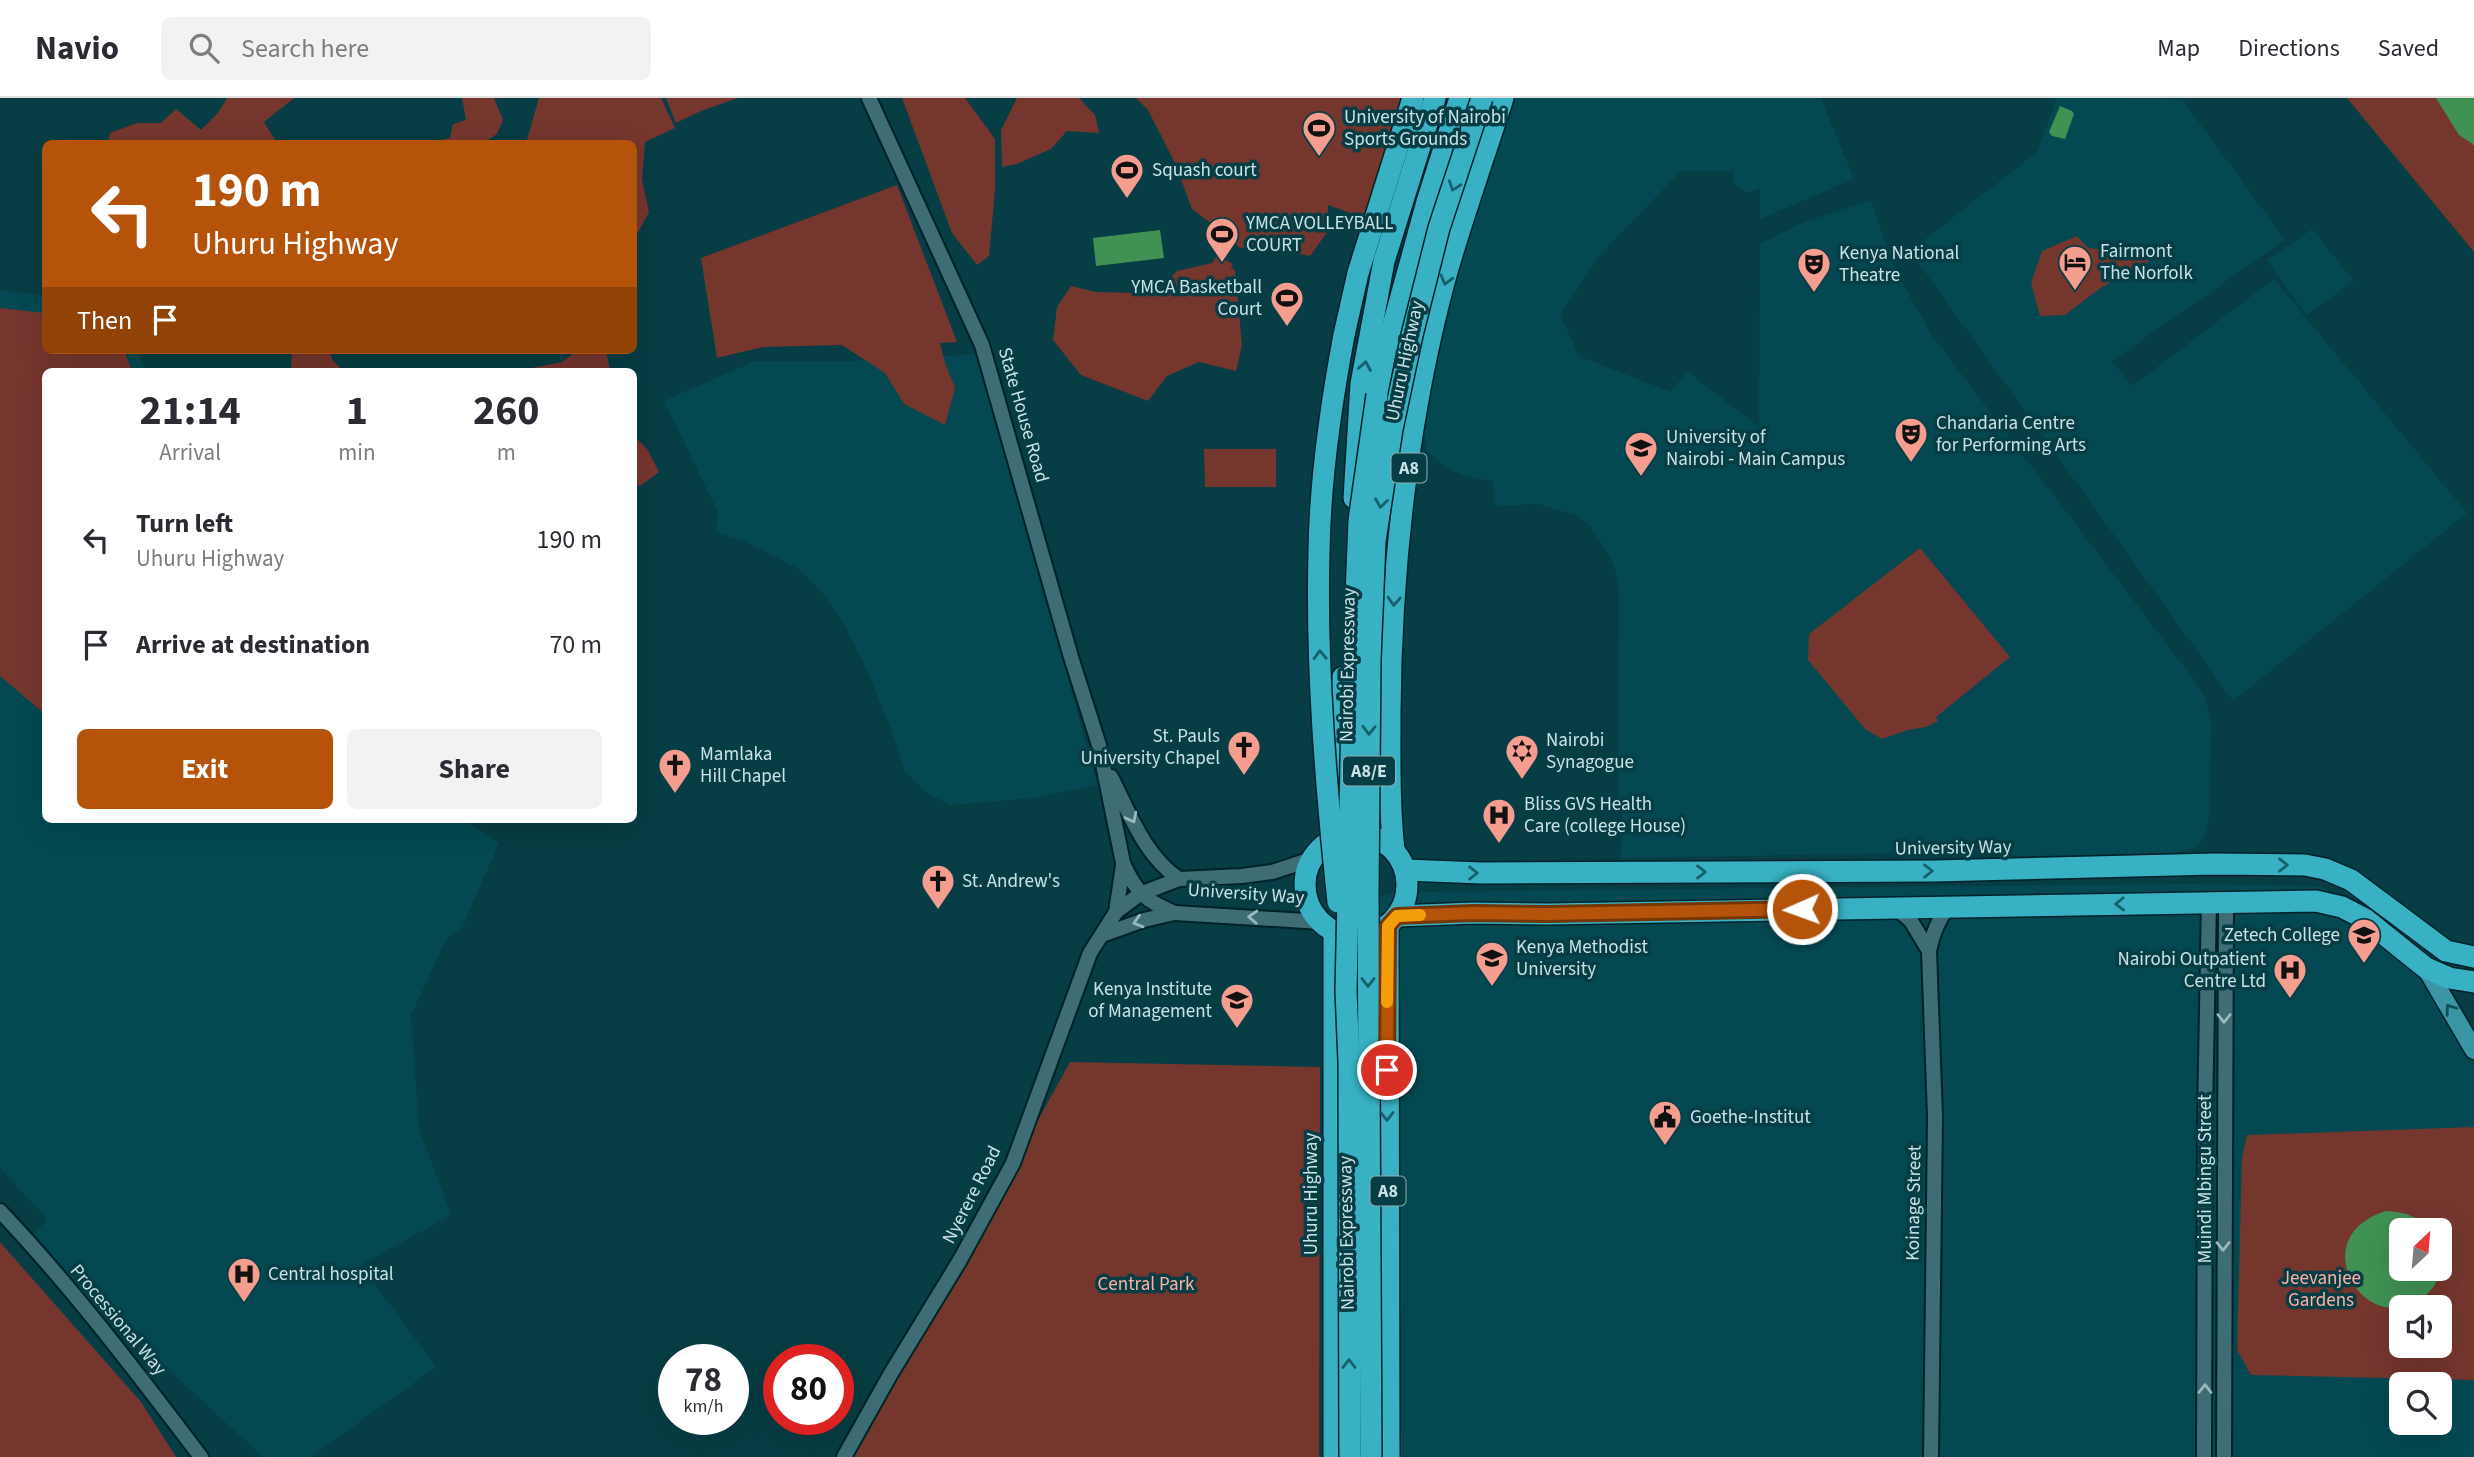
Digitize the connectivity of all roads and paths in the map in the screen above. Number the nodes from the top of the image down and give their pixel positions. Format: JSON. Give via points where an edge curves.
{"nodes":[{"id":1,"x":869,"y":98,"type":"edge"},
{"id":2,"x":1413,"y":98,"type":"edge"},
{"id":3,"x":1435,"y":98,"type":"edge"},
{"id":4,"x":1460,"y":98,"type":"edge"},
{"id":5,"x":1482,"y":98,"type":"edge"},
{"id":6,"x":1488,"y":98,"type":"edge"},
{"id":7,"x":1503,"y":98,"type":"edge"},
{"id":8,"x":1471,"y":136,"type":"junction"},
{"id":9,"x":1101,"y":757,"type":"junction"},
{"id":10,"x":1394,"y":850,"type":"junction"},
{"id":11,"x":1317,"y":853,"type":"junction"},
{"id":12,"x":1123,"y":863,"type":"junction"},
{"id":13,"x":1405,"y":870,"type":"junction"},
{"id":14,"x":1179,"y":879,"type":"junction"},
{"id":15,"x":1140,"y":894,"type":"junction"},
{"id":16,"x":2218,"y":901,"type":"junction"},
{"id":17,"x":1950,"y":906,"type":"junction"},
{"id":18,"x":1895,"y":907,"type":"junction"},
{"id":19,"x":1116,"y":912,"type":"junction"},
{"id":20,"x":1175,"y":913,"type":"junction"},
{"id":21,"x":1392,"y":921,"type":"junction"},
{"id":22,"x":1327,"y":927,"type":"junction"},
{"id":23,"x":1102,"y":935,"type":"junction"},
{"id":24,"x":1928,"y":951,"type":"junction"},
{"id":25,"x":2474,"y":957,"type":"edge"},
{"id":26,"x":2426,"y":968,"type":"junction"},
{"id":27,"x":2474,"y":982,"type":"edge"},
{"id":28,"x":1346,"y":991,"type":"junction"},
{"id":29,"x":2474,"y":1050,"type":"edge"},
{"id":30,"x":0,"y":1212,"type":"edge"},
{"id":31,"x":201,"y":1457,"type":"edge"},
{"id":32,"x":844,"y":1457,"type":"edge"},
{"id":33,"x":1334,"y":1457,"type":"edge"},
{"id":34,"x":1350,"y":1457,"type":"edge"},
{"id":35,"x":1371,"y":1457,"type":"edge"},
{"id":36,"x":1389,"y":1457,"type":"edge"},
{"id":37,"x":1931,"y":1457,"type":"edge"},
{"id":38,"x":2204,"y":1457,"type":"edge"},
{"id":39,"x":2224,"y":1457,"type":"edge"}],
"edges":[{"from":1,"to":9,"type":"street","name":"State House Road","via":[[982,345]]},
{"from":28,"to":2,"type":"highway","one_way":true,"bridge":true,"via":[[1328,802],[1319,549],[1344,335],[1358,272]]},
{"from":11,"to":3,"type":"highway","name":"Uhuru Highway","one_way":true,"via":[[1337,812],[1341,771],[1362,384],[1384,261]]},
{"from":4,"to":28,"type":"highway","name":"Nairobi Expressway","number":"A8/E","bridge":true,"via":[[1384,358],[1359,521]]},
{"from":5,"to":8,"type":"highway","name":"Nairobi Expressway","number":"A8/E","bridge":true},
{"from":6,"to":8,"type":"highway","bridge":true},
{"from":7,"to":10,"type":"highway","name":"Uhuru Highway","number":"A8","one_way":true,"via":[[1446,276],[1419,392],[1395,583],[1390,721]]},
{"from":8,"to":35,"type":"highway","name":"Nairobi Expressway","number":"A8/E","one_way":true,"bridge":true,"via":[[1439,228],[1412,335],[1391,429],[1375,541],[1368,931]]},
{"from":9,"to":12,"type":"street","name":"State House Road"},
{"from":9,"to":14,"type":"street","name":"State House Road","one_way":true,"via":[[1153,856]]},
{"from":10,"to":11,"type":"highway","via":[[1371,836],[1354,834],[1337,838]]},
{"from":10,"to":13,"type":"highway"},
{"from":11,"to":14,"type":"street","name":"University Way","via":[[1272,872]]},
{"from":11,"to":22,"type":"highway","via":[[1305,886],[1313,912]]},
{"from":12,"to":15,"type":"street","name":"State House Road"},
{"from":12,"to":19,"type":"street"},
{"from":13,"to":21,"type":"highway","number":"A8","via":[[1405,901]]},
{"from":13,"to":25,"type":"highway","name":"University Way","one_way":true,"via":[[1447,874],[2305,865],[2351,880],[2446,951]]},
{"from":14,"to":15,"type":"street","name":"University Way"},
{"from":15,"to":19,"type":"street","name":"Nyerere Road"},
{"from":15,"to":20,"type":"street","name":"University Way"},
{"from":16,"to":17,"type":"highway","one_way":true},
{"from":16,"to":26,"type":"highway","via":[[2316,901],[2342,907],[2365,919]]},
{"from":38,"to":16,"type":"street","name":"Muindi Mbingu Street","one_way":true,"via":[[2205,1115]]},
{"from":16,"to":39,"type":"street","name":"Muindi Mbingu Street","one_way":true},
{"from":17,"to":18,"type":"highway"},
{"from":17,"to":24,"type":"street","name":"Koinage Street","via":[[1937,924]]},
{"from":18,"to":21,"type":"highway","via":[[1473,913]]},
{"from":18,"to":24,"type":"street","name":"Koinage Street","via":[[1911,921]]},
{"from":19,"to":23,"type":"street","name":"Nyerere Road"},
{"from":22,"to":20,"type":"street","name":"University Way","one_way":true},
{"from":20,"to":23,"type":"street","one_way":true},
{"from":21,"to":22,"type":"highway","via":[[1362,936]]},
{"from":21,"to":36,"type":"highway","number":"A8","one_way":true},
{"from":22,"to":33,"type":"highway","name":"Uhuru Highway"},
{"from":23,"to":32,"type":"street","name":"Nyerere Road","via":[[1090,953],[1013,1163]]},
{"from":24,"to":37,"type":"street","name":"Koinage Street","via":[[1935,1117]]},
{"from":26,"to":27,"type":"highway"},
{"from":29,"to":26,"type":"main road","one_way":true},
{"from":34,"to":28,"type":"highway","name":"Nairobi Expressway","number":"A8/E","one_way":true,"bridge":true},
{"from":30,"to":31,"type":"street","name":"Processional Way","via":[[142,1378]]}]}
